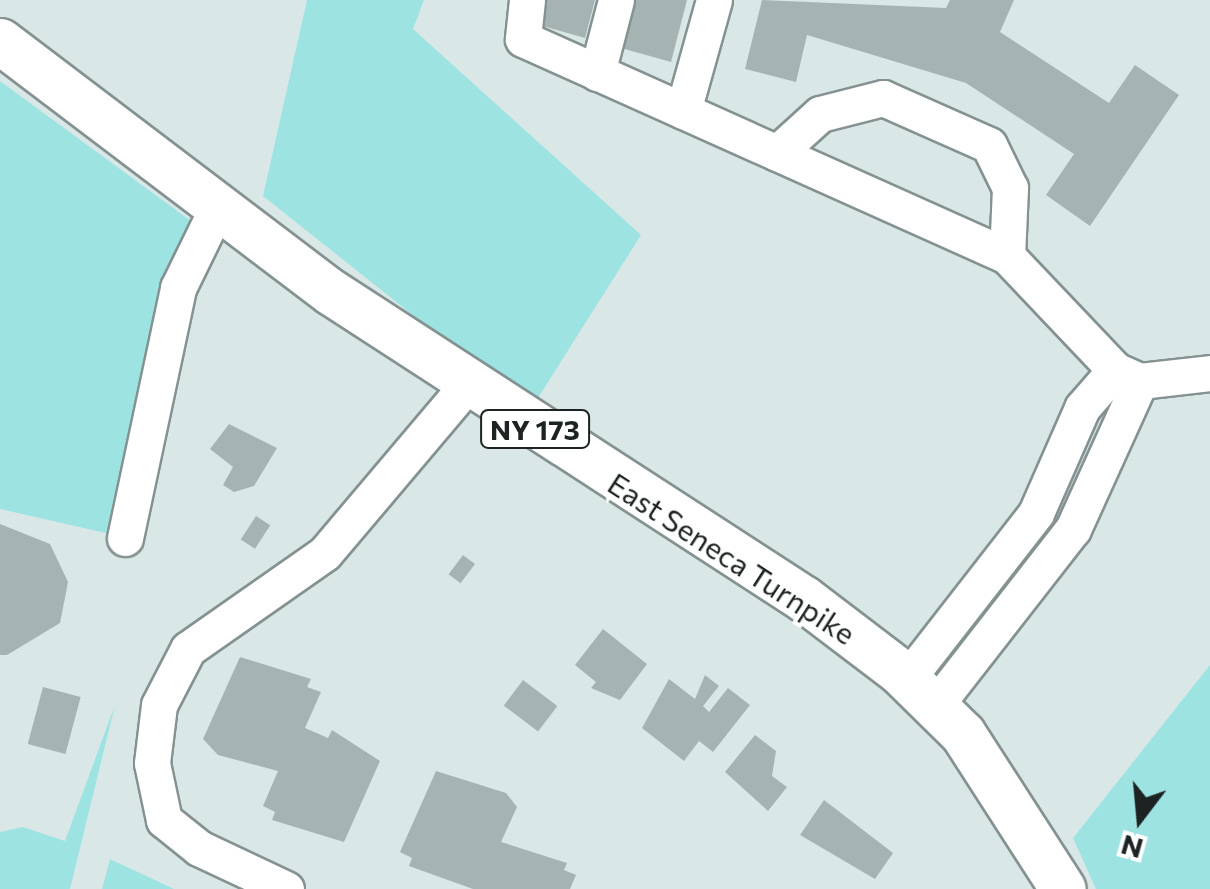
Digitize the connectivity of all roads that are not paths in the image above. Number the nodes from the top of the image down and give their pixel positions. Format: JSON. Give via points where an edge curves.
{"nodes":[{"id":1,"x":527,"y":0,"type":"edge"},
{"id":2,"x":616,"y":0,"type":"edge"},
{"id":3,"x":714,"y":0,"type":"edge"},
{"id":4,"x":0,"y":42,"type":"edge"},
{"id":5,"x":597,"y":73,"type":"junction"},
{"id":6,"x":684,"y":111,"type":"junction"},
{"id":7,"x":777,"y":153,"type":"junction"},
{"id":8,"x":218,"y":206,"type":"junction"},
{"id":9,"x":1007,"y":256,"type":"junction"},
{"id":10,"x":1210,"y":373,"type":"edge"},
{"id":11,"x":1127,"y":375,"type":"junction"},
{"id":12,"x":466,"y":386,"type":"junction"},
{"id":13,"x":126,"y":538,"type":"dead end"},
{"id":14,"x":1015,"y":541,"type":"junction"},
{"id":15,"x":1045,"y":565,"type":"junction"},
{"id":16,"x":921,"y":693,"type":"junction"},
{"id":17,"x":286,"y":889,"type":"edge"},
{"id":18,"x":1064,"y":889,"type":"edge"}],
"edges":[{"from":1,"to":5,"type":"lane","via":[[523,40]]},
{"from":2,"to":5,"type":"lane"},
{"from":3,"to":6,"type":"lane"},
{"from":4,"to":8,"type":"main road","name":"East Seneca Turnpike","number":"NY 173"},
{"from":5,"to":6,"type":"lane"},
{"from":6,"to":7,"type":"lane"},
{"from":7,"to":9,"type":"lane"},
{"from":7,"to":9,"type":"lane","via":[[820,114],[883,98],[989,145],[1010,188]]},
{"from":8,"to":12,"type":"main road","name":"East Seneca Turnpike","number":"NY 173"},
{"from":8,"to":13,"type":"lane","via":[[178,288]]},
{"from":9,"to":11,"type":"lane"},
{"from":10,"to":11,"type":"lane"},
{"from":11,"to":14,"type":"lane","via":[[1082,408]]},
{"from":11,"to":15,"type":"lane","via":[[1073,529]]},
{"from":12,"to":16,"type":"main road","name":"East Seneca Turnpike","number":"NY 173","via":[[802,598]]},
{"from":12,"to":17,"type":"lane","via":[[324,553],[188,649],[159,704],[152,764],[164,820],[198,848]]},
{"from":14,"to":15,"type":"lane"},
{"from":14,"to":16,"type":"lane"},
{"from":15,"to":16,"type":"lane"},
{"from":16,"to":18,"type":"main road","name":"East Seneca Turnpike","number":"NY 173","via":[[1030,826]]}]}
